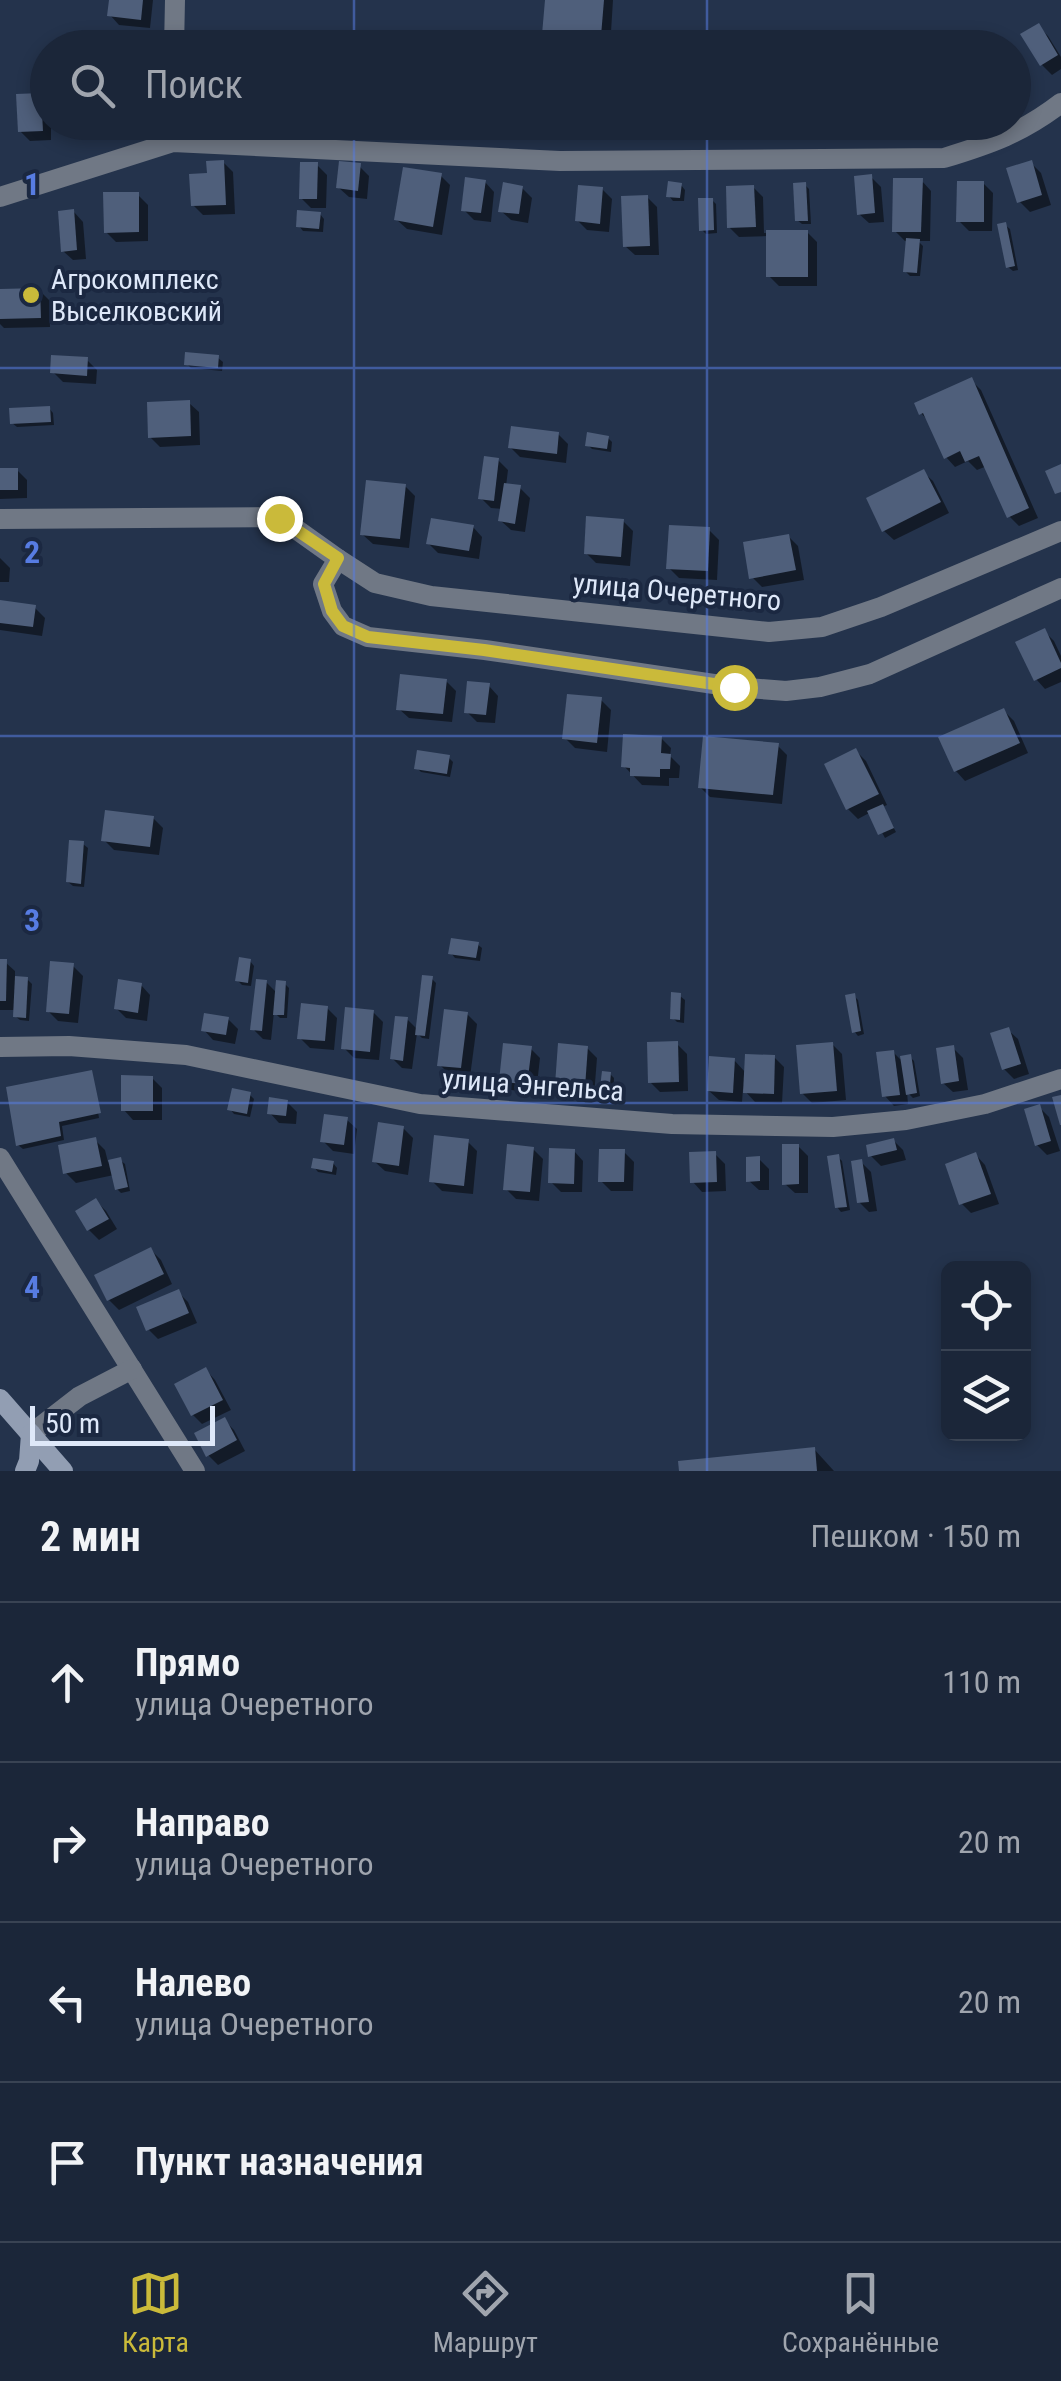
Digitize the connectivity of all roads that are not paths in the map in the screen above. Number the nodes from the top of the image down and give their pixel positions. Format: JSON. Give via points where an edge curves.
{"nodes":[{"id":1,"x":175,"y":0,"type":"edge"},
{"id":2,"x":174,"y":30,"type":"edge"},
{"id":3,"x":1061,"y":103,"type":"edge"},
{"id":4,"x":1031,"y":124,"type":"edge"},
{"id":5,"x":152,"y":140,"type":"edge"},
{"id":6,"x":280,"y":140,"type":"edge"},
{"id":7,"x":1001,"y":140,"type":"edge"},
{"id":8,"x":0,"y":197,"type":"edge"},
{"id":9,"x":0,"y":519,"type":"edge"},
{"id":10,"x":1061,"y":530,"type":"edge"},
{"id":11,"x":338,"y":558,"type":"junction"},
{"id":12,"x":1061,"y":588,"type":"edge"},
{"id":13,"x":0,"y":1048,"type":"edge"},
{"id":14,"x":1061,"y":1079,"type":"edge"},
{"id":15,"x":0,"y":1158,"type":"edge"},
{"id":16,"x":132,"y":1369,"type":"junction"},
{"id":17,"x":0,"y":1399,"type":"edge"},
{"id":18,"x":31,"y":1434,"type":"junction"},
{"id":19,"x":24,"y":1471,"type":"edge"},
{"id":20,"x":63,"y":1471,"type":"edge"},
{"id":21,"x":195,"y":1471,"type":"edge"}],
"edges":[{"from":1,"to":2,"type":"street"},
{"from":3,"to":4,"type":"street"},
{"from":5,"to":8,"type":"street"},
{"from":6,"to":7,"type":"street","via":[[560,161],[944,158]]},
{"from":9,"to":11,"type":"street","name":"улица Очеретного","via":[[279,518]]},
{"from":10,"to":11,"type":"street","name":"улица Очеретного","via":[[881,607],[822,627],[769,632],[432,596],[375,583]]},
{"from":11,"to":12,"type":"street","via":[[324,584],[332,611],[343,626],[368,637],[786,690],[870,674]]},
{"from":13,"to":14,"type":"street","name":"улица Энгельса","via":[[186,1056],[420,1104],[672,1124],[834,1127],[906,1120]]},
{"from":15,"to":16,"type":"street"},
{"from":16,"to":18,"type":"street","via":[[80,1396]]},
{"from":16,"to":21,"type":"street"},
{"from":17,"to":18,"type":"street"},
{"from":18,"to":19,"type":"street"},
{"from":18,"to":20,"type":"street"}]}
